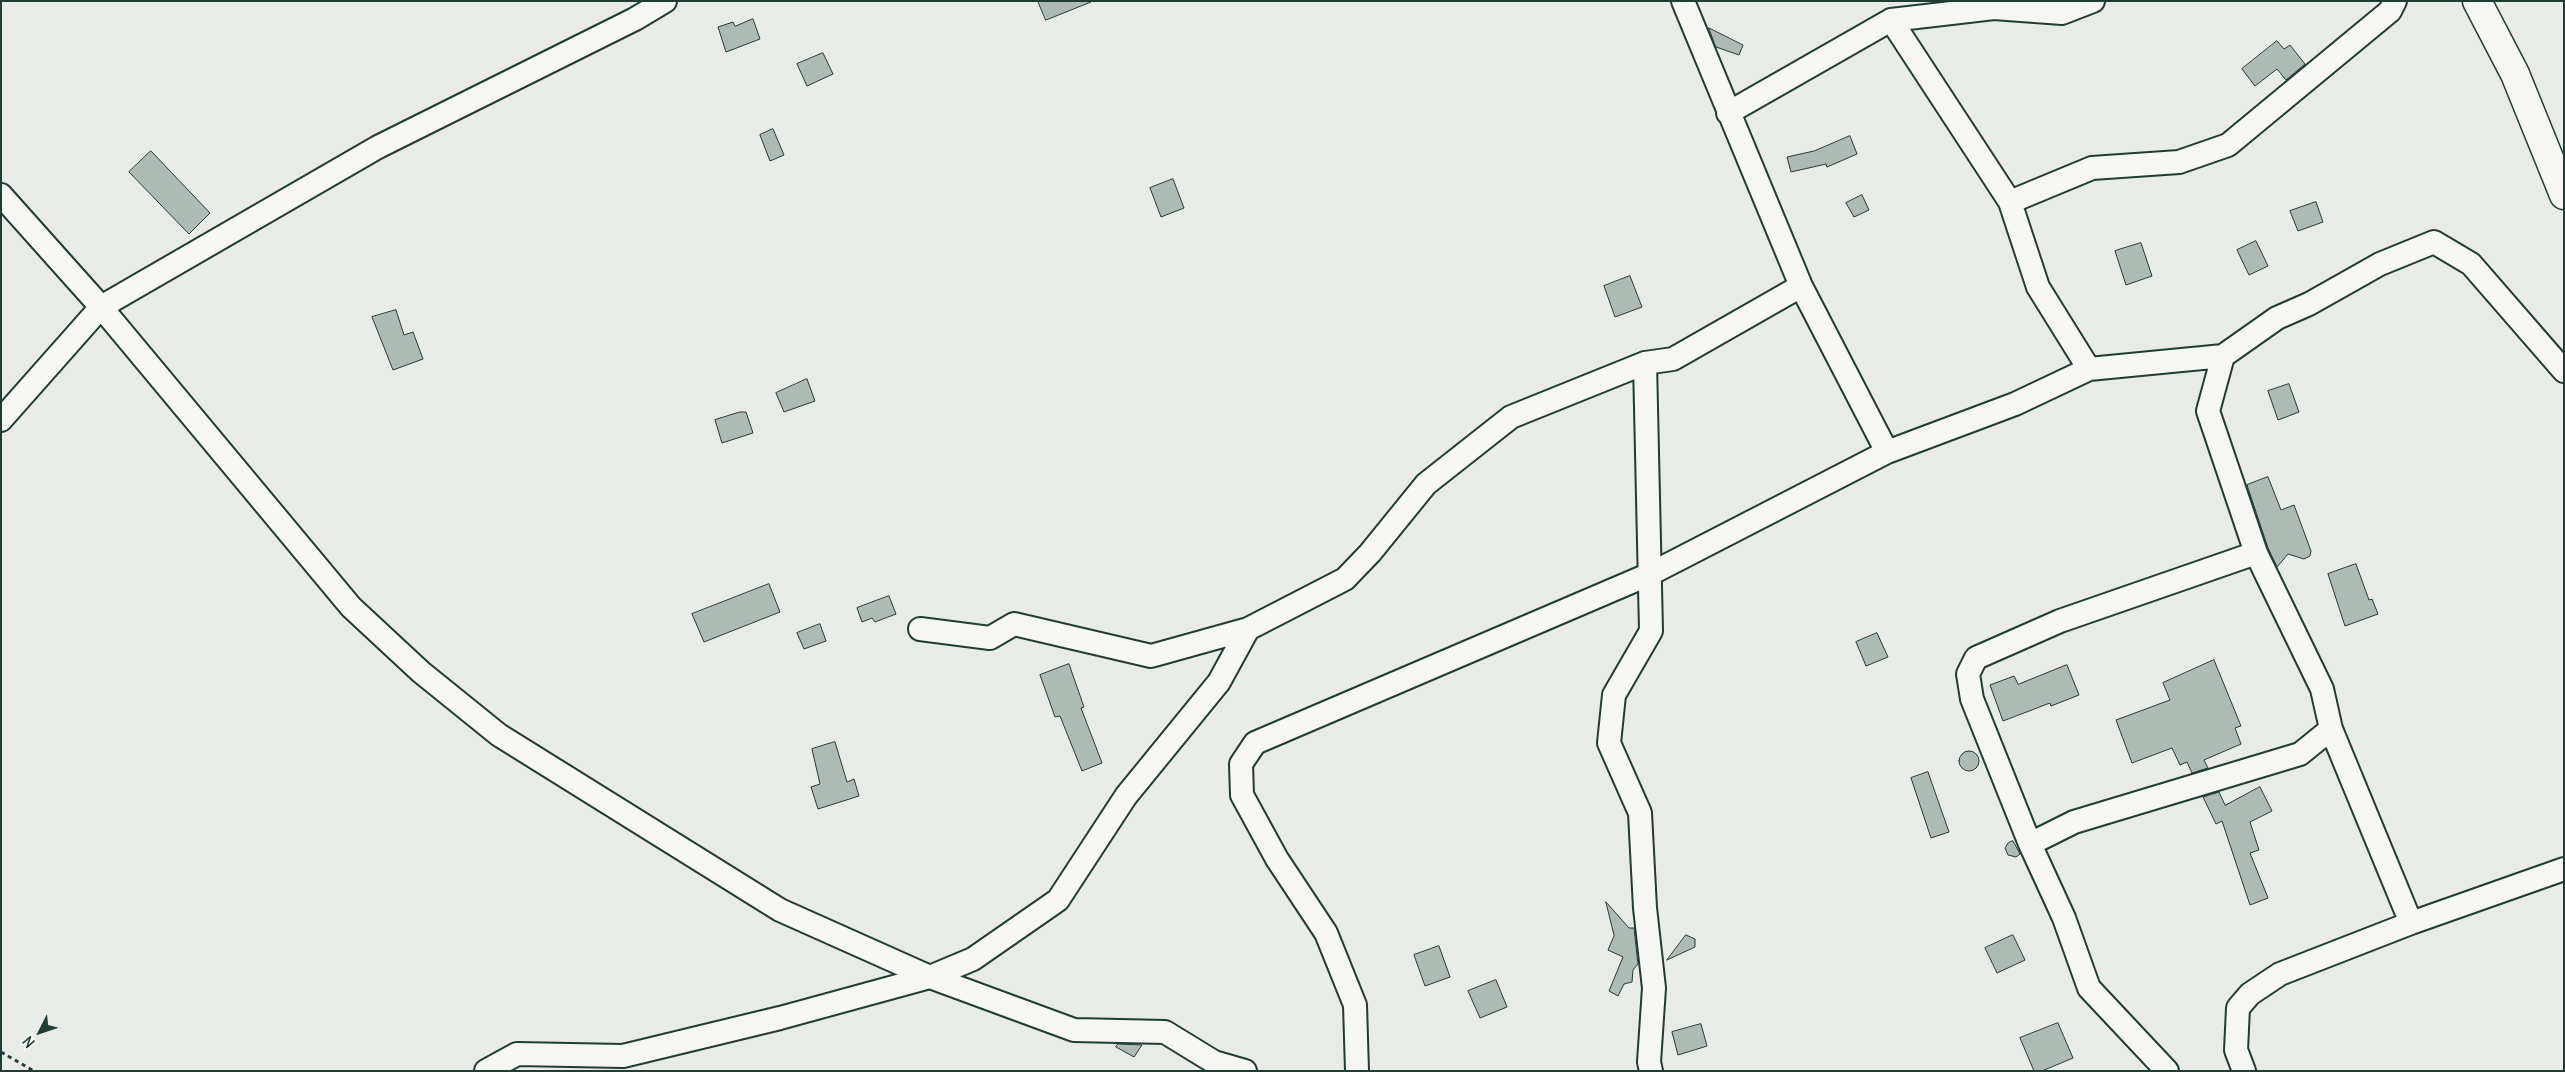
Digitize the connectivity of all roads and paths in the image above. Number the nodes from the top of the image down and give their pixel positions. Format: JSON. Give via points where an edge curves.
{"nodes":[{"id":1,"x":665,"y":1,"type":"edge"},
{"id":2,"x":1683,"y":1,"type":"edge"},
{"id":3,"x":2093,"y":1,"type":"edge"},
{"id":4,"x":2396,"y":1,"type":"edge"},
{"id":5,"x":2477,"y":1,"type":"edge"},
{"id":6,"x":1891,"y":20,"type":"junction"},
{"id":7,"x":1728,"y":113,"type":"junction"},
{"id":8,"x":1,"y":195,"type":"edge"},
{"id":9,"x":2564,"y":195,"type":"edge"},
{"id":10,"x":2010,"y":202,"type":"junction"},
{"id":11,"x":1801,"y":286,"type":"junction"},
{"id":12,"x":101,"y":307,"type":"junction"},
{"id":13,"x":2223,"y":356,"type":"junction"},
{"id":14,"x":1645,"y":363,"type":"junction"},
{"id":15,"x":2089,"y":369,"type":"junction"},
{"id":16,"x":2564,"y":371,"type":"edge"},
{"id":17,"x":1,"y":420,"type":"edge"},
{"id":18,"x":1887,"y":452,"type":"junction"},
{"id":19,"x":2256,"y":553,"type":"junction"},
{"id":20,"x":1650,"y":574,"type":"junction"},
{"id":21,"x":920,"y":629,"type":"dead end"},
{"id":22,"x":1248,"y":629,"type":"junction"},
{"id":23,"x":2332,"y":729,"type":"junction"},
{"id":24,"x":2030,"y":844,"type":"junction"},
{"id":25,"x":2564,"y":869,"type":"edge"},
{"id":26,"x":2411,"y":923,"type":"junction"},
{"id":27,"x":930,"y":977,"type":"junction"},
{"id":28,"x":1,"y":1052,"type":"edge"},
{"id":29,"x":34,"y":1071,"type":"edge"},
{"id":30,"x":486,"y":1071,"type":"edge"},
{"id":31,"x":1245,"y":1071,"type":"edge"},
{"id":32,"x":1357,"y":1071,"type":"edge"},
{"id":33,"x":1651,"y":1071,"type":"edge"},
{"id":34,"x":2167,"y":1071,"type":"edge"},
{"id":35,"x":2244,"y":1071,"type":"edge"}],
"edges":[{"from":1,"to":12,"type":"street","via":[[378,147]]},
{"from":2,"to":7,"type":"street"},
{"from":3,"to":6,"type":"street","via":[[2062,13],[1994,8]]},
{"from":4,"to":10,"type":"street","via":[[2390,11],[2228,145],[2178,162],[2092,168]]},
{"from":5,"to":9,"type":"main road","via":[[2515,74]]},
{"from":6,"to":7,"type":"street"},
{"from":6,"to":10,"type":"street"},
{"from":7,"to":11,"type":"street"},
{"from":8,"to":12,"type":"street"},
{"from":10,"to":15,"type":"street","via":[[2038,287]]},
{"from":11,"to":14,"type":"street","via":[[1673,359]]},
{"from":11,"to":18,"type":"street"},
{"from":12,"to":17,"type":"street"},
{"from":12,"to":27,"type":"street","via":[[351,607],[421,672],[499,735],[780,910]]},
{"from":13,"to":15,"type":"street"},
{"from":13,"to":16,"type":"street","via":[[2277,318],[2380,264],[2434,242],[2471,264]]},
{"from":13,"to":19,"type":"street","via":[[2208,411]]},
{"from":14,"to":20,"type":"street"},
{"from":14,"to":22,"type":"street","via":[[1511,417],[1426,484],[1346,579]]},
{"from":15,"to":18,"type":"street","via":[[2015,404]]},
{"from":18,"to":20,"type":"street"},
{"from":19,"to":23,"type":"street","via":[[2322,689]]},
{"from":19,"to":24,"type":"street","via":[[2060,621],[1976,658],[1968,674],[1972,699]]},
{"from":20,"to":32,"type":"street","via":[[1255,743],[1241,764],[1242,795],[1277,859],[1326,933],[1355,1005]]},
{"from":20,"to":33,"type":"street","via":[[1651,631],[1614,695],[1609,743],[1640,812],[1644,908],[1654,988]]},
{"from":21,"to":22,"type":"street","via":[[990,638],[1014,624],[1151,656]]},
{"from":22,"to":27,"type":"street","via":[[1219,682],[1126,796],[1058,900],[973,959]]},
{"from":23,"to":24,"type":"street","via":[[2300,754],[2074,822]]},
{"from":23,"to":26,"type":"street"},
{"from":24,"to":34,"type":"street","via":[[2064,918],[2089,988]]},
{"from":25,"to":26,"type":"street"},
{"from":26,"to":35,"type":"street","via":[[2280,974],[2250,994],[2238,1008],[2236,1050]]},
{"from":27,"to":30,"type":"street","via":[[624,1056],[517,1054]]},
{"from":27,"to":31,"type":"street","via":[[1074,1030],[1165,1032],[1214,1062]]},
{"from":28,"to":29,"type":"path"}]}
